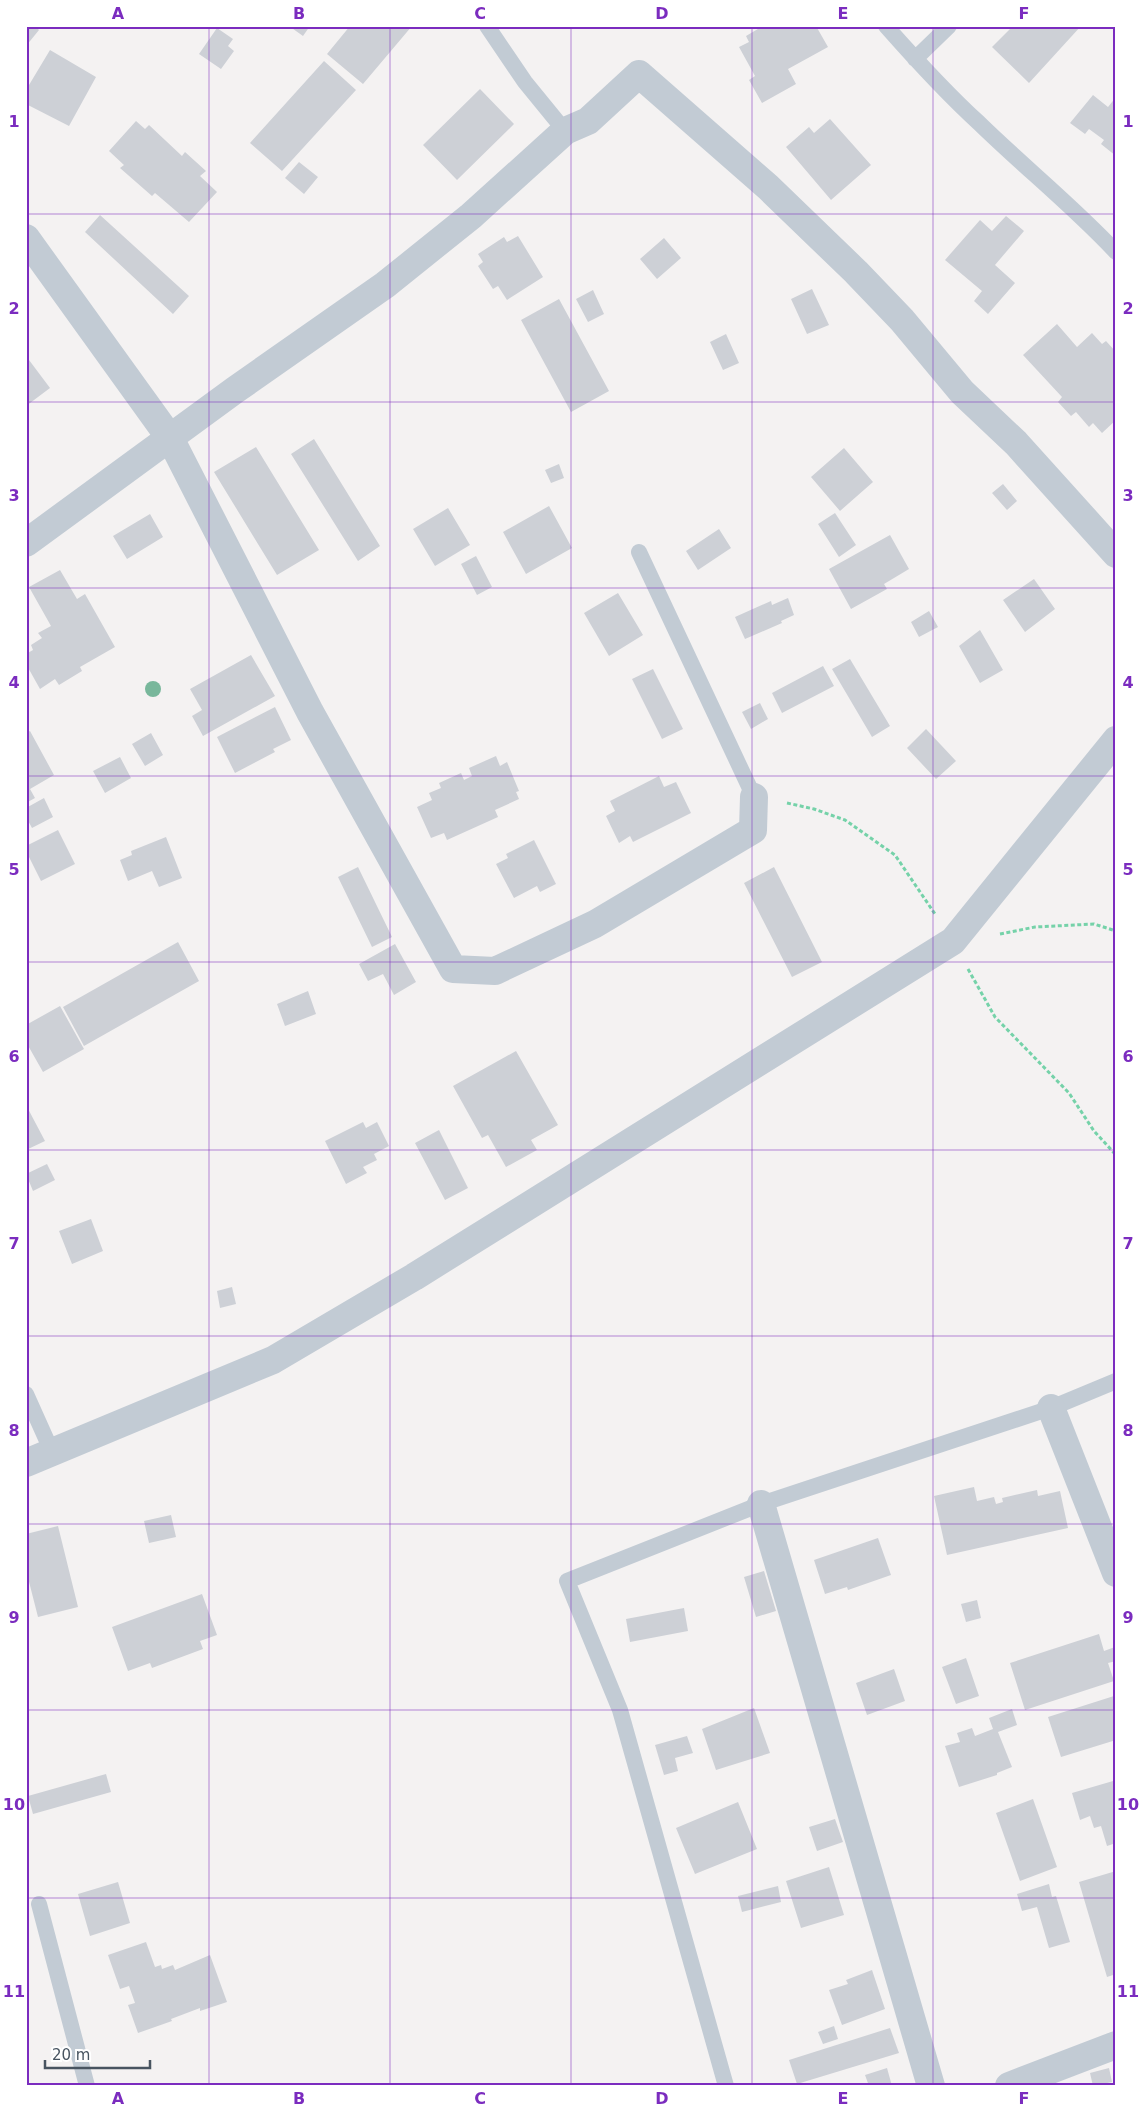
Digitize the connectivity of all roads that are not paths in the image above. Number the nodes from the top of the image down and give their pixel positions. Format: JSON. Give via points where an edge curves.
{"nodes":[{"id":1,"x":487,"y":26,"type":"edge"},
{"id":2,"x":886,"y":26,"type":"edge"},
{"id":3,"x":949,"y":26,"type":"edge"},
{"id":4,"x":915,"y":59,"type":"junction"},
{"id":5,"x":565,"y":131,"type":"junction"},
{"id":6,"x":26,"y":238,"type":"edge"},
{"id":7,"x":1116,"y":252,"type":"edge"},
{"id":8,"x":170,"y":438,"type":"junction"},
{"id":9,"x":26,"y":543,"type":"edge"},
{"id":10,"x":639,"y":552,"type":"dead end"},
{"id":11,"x":1116,"y":554,"type":"edge"},
{"id":12,"x":1116,"y":740,"type":"edge"},
{"id":13,"x":754,"y":797,"type":"joint"},
{"id":14,"x":1116,"y":1381,"type":"edge"},
{"id":15,"x":26,"y":1394,"type":"edge"},
{"id":16,"x":1051,"y":1408,"type":"junction"},
{"id":17,"x":52,"y":1452,"type":"junction"},
{"id":18,"x":26,"y":1463,"type":"edge"},
{"id":19,"x":761,"y":1504,"type":"junction"},
{"id":20,"x":1116,"y":1573,"type":"edge"},
{"id":21,"x":38,"y":1904,"type":"dead end"},
{"id":22,"x":1116,"y":2045,"type":"edge"},
{"id":23,"x":87,"y":2086,"type":"edge"},
{"id":24,"x":726,"y":2086,"type":"edge"},
{"id":25,"x":931,"y":2086,"type":"edge"},
{"id":26,"x":1009,"y":2086,"type":"edge"}],
"edges":[{"from":1,"to":5,"type":"lane","via":[[525,82]]},
{"from":2,"to":4,"type":"lane"},
{"from":3,"to":4,"type":"lane"},
{"from":4,"to":7,"type":"lane","via":[[978,123]]},
{"from":5,"to":8,"type":"street","via":[[471,216],[385,285]]},
{"from":5,"to":11,"type":"street","via":[[588,121],[639,74],[768,187],[856,272],[902,320],[962,392],[1016,443]]},
{"from":6,"to":8,"type":"street"},
{"from":8,"to":9,"type":"street"},
{"from":8,"to":13,"type":"street","via":[[310,712],[453,969],[495,971],[595,924],[754,830]]},
{"from":10,"to":13,"type":"lane"},
{"from":12,"to":17,"type":"street","via":[[953,941],[414,1277],[273,1360]]},
{"from":14,"to":16,"type":"lane"},
{"from":15,"to":17,"type":"lane"},
{"from":16,"to":19,"type":"lane"},
{"from":16,"to":20,"type":"street"},
{"from":17,"to":18,"type":"street"},
{"from":19,"to":24,"type":"lane","via":[[567,1581],[620,1710]]},
{"from":19,"to":25,"type":"street"},
{"from":21,"to":23,"type":"lane"},
{"from":22,"to":26,"type":"street"}]}
